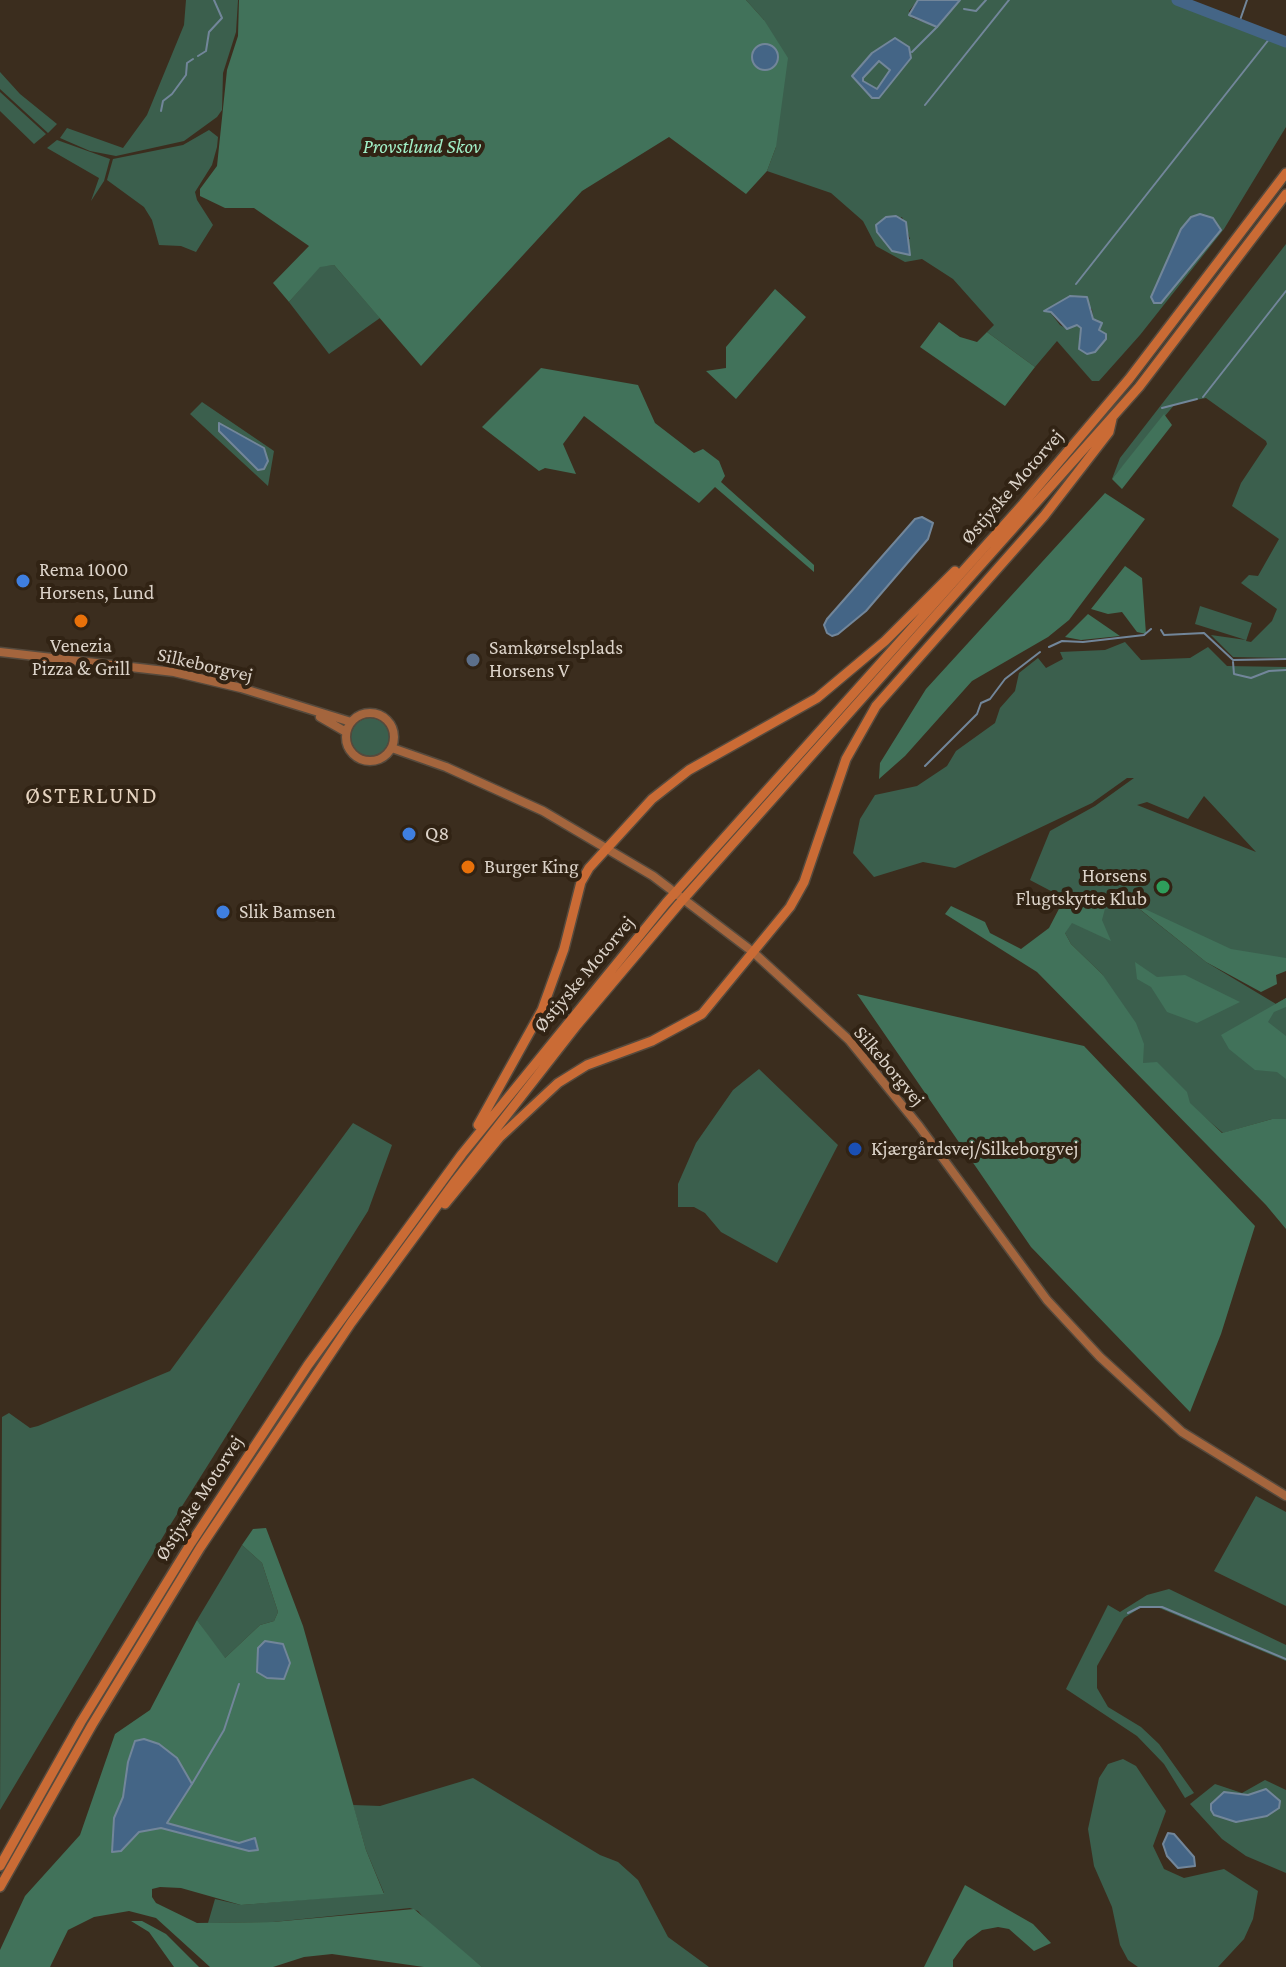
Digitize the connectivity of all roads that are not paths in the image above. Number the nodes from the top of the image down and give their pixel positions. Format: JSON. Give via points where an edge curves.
{"nodes":[{"id":1,"x":1286,"y":173,"type":"edge"},
{"id":2,"x":1286,"y":194,"type":"edge"},
{"id":3,"x":1112,"y":418,"type":"junction"},
{"id":4,"x":1023,"y":504,"type":"junction"},
{"id":5,"x":0,"y":652,"type":"edge"},
{"id":6,"x":305,"y":709,"type":"junction"},
{"id":7,"x":351,"y":722,"type":"junction"},
{"id":8,"x":346,"y":732,"type":"junction"},
{"id":9,"x":392,"y":748,"type":"junction"},
{"id":10,"x":607,"y":848,"type":"junction"},
{"id":11,"x":753,"y":952,"type":"junction"},
{"id":12,"x":446,"y":1175,"type":"junction"},
{"id":13,"x":419,"y":1228,"type":"junction"},
{"id":14,"x":1286,"y":1496,"type":"edge"},
{"id":15,"x":0,"y":1866,"type":"edge"},
{"id":16,"x":0,"y":1887,"type":"edge"}],
"edges":[{"from":1,"to":4,"type":"highway","name":"Østjyske Motorvej","via":[[1129,379]]},
{"from":2,"to":3,"type":"highway","name":"Østjyske Motorvej"},
{"from":3,"to":11,"type":"highway","via":[[1109,432],[1044,516],[876,706],[846,759],[804,882]]},
{"from":3,"to":13,"type":"highway","name":"Østjyske Motorvej","via":[[660,927]]},
{"from":4,"to":10,"type":"highway","via":[[852,671],[791,715],[689,770],[652,799]]},
{"from":4,"to":12,"type":"highway","name":"Østjyske Motorvej","via":[[666,903]]},
{"from":5,"to":6,"type":"main road","name":"Silkeborgvej","via":[[174,672]]},
{"from":6,"to":7,"type":"main road","name":"Silkeborgvej"},
{"from":6,"to":8,"type":"main road","name":"Silkeborgvej"},
{"from":7,"to":8,"type":"main road"},
{"from":7,"to":9,"type":"main road","via":[[368,713],[386,718],[394,732]]},
{"from":8,"to":9,"type":"main road","via":[[350,751],[364,761],[377,761]]},
{"from":9,"to":10,"type":"main road","name":"Silkeborgvej","via":[[504,792]]},
{"from":10,"to":11,"type":"main road","name":"Silkeborgvej"},
{"from":10,"to":12,"type":"highway","via":[[581,882],[542,1010]]},
{"from":11,"to":13,"type":"highway","via":[[702,1014],[685,1026],[587,1065],[537,1099]]},
{"from":11,"to":14,"type":"main road","name":"Silkeborgvej","via":[[849,1040],[1047,1300],[1100,1357],[1182,1432]]},
{"from":12,"to":15,"type":"highway","name":"Østjyske Motorvej","via":[[308,1365],[191,1543]]},
{"from":13,"to":16,"type":"highway","name":"Østjyske Motorvej","via":[[200,1548]]}]}
